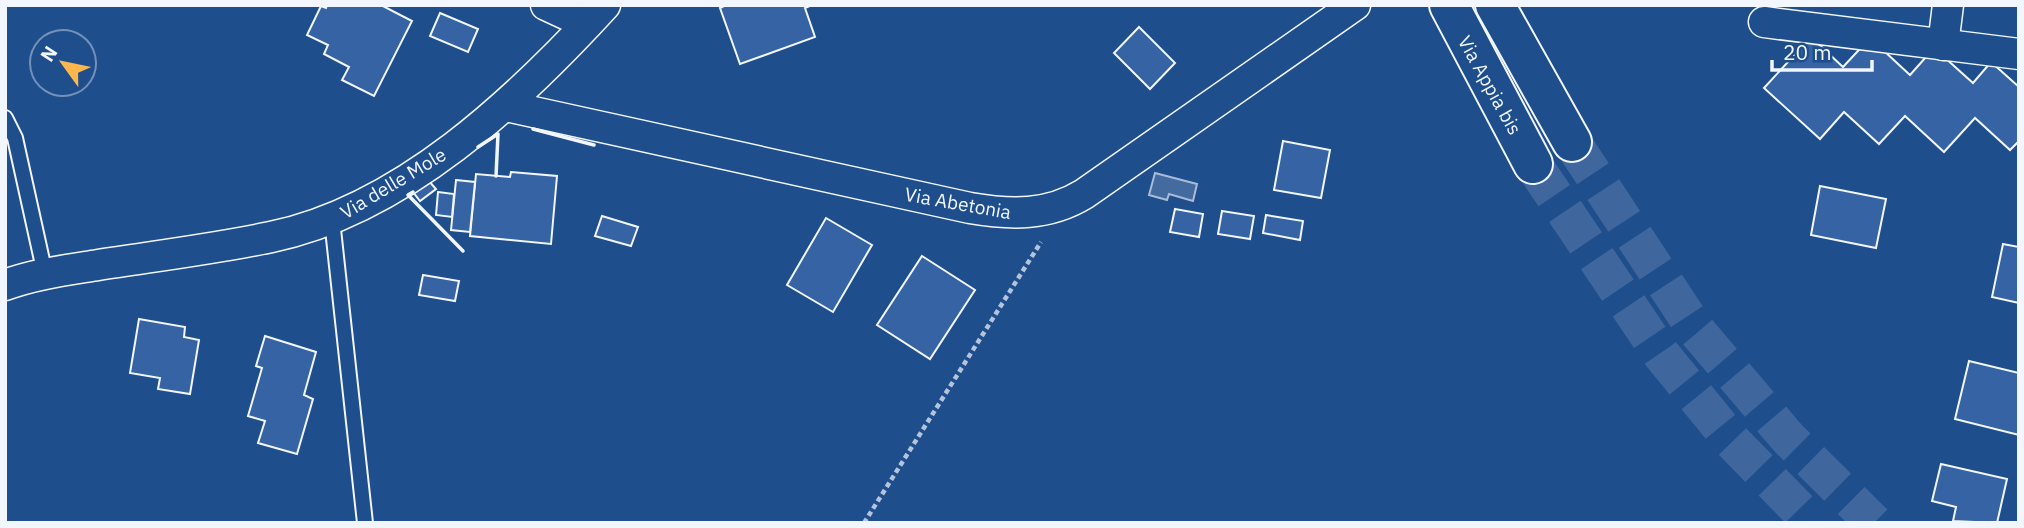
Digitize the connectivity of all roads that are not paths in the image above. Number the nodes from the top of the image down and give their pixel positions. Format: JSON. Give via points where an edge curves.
{"nodes":[{"id":1,"x":546,"y":5,"type":"edge"},
{"id":2,"x":1355,"y":5,"type":"edge"},
{"id":3,"x":1948,"y":5,"type":"edge"},
{"id":4,"x":1496,"y":8,"type":"edge"},
{"id":5,"x":596,"y":15,"type":"edge"},
{"id":6,"x":1454,"y":17,"type":"edge"},
{"id":7,"x":1764,"y":22,"type":"dead end"},
{"id":8,"x":1943,"y":45,"type":"junction"},
{"id":9,"x":2019,"y":54,"type":"edge"},
{"id":10,"x":506,"y":106,"type":"junction"},
{"id":11,"x":5,"y":118,"type":"edge"},
{"id":12,"x":1572,"y":142,"type":"tunnel mouth"},
{"id":13,"x":1532,"y":164,"type":"tunnel mouth"},
{"id":14,"x":332,"y":220,"type":"junction"},
{"id":15,"x":45,"y":274,"type":"junction"},
{"id":16,"x":5,"y":285,"type":"edge"},
{"id":17,"x":365,"y":523,"type":"edge"}],
"edges":[{"from":1,"to":5,"type":"street"},
{"from":2,"to":10,"type":"street","name":"Via Abetonia","via":[[1064,205],[1032,214],[970,208]]},
{"from":3,"to":8,"type":"street"},
{"from":4,"to":12,"type":"highway"},
{"from":5,"to":10,"type":"street","name":"Via delle Mole"},
{"from":6,"to":13,"type":"highway","name":"Via Appia bis"},
{"from":7,"to":8,"type":"street"},
{"from":8,"to":9,"type":"street"},
{"from":10,"to":14,"type":"street","name":"Via delle Mole","via":[[399,183]]},
{"from":11,"to":15,"type":"lane","via":[[15,138]]},
{"from":14,"to":15,"type":"street","name":"Via delle Mole","via":[[269,238]]},
{"from":14,"to":17,"type":"lane"},
{"from":15,"to":16,"type":"street","name":"Via delle Mole"}]}
